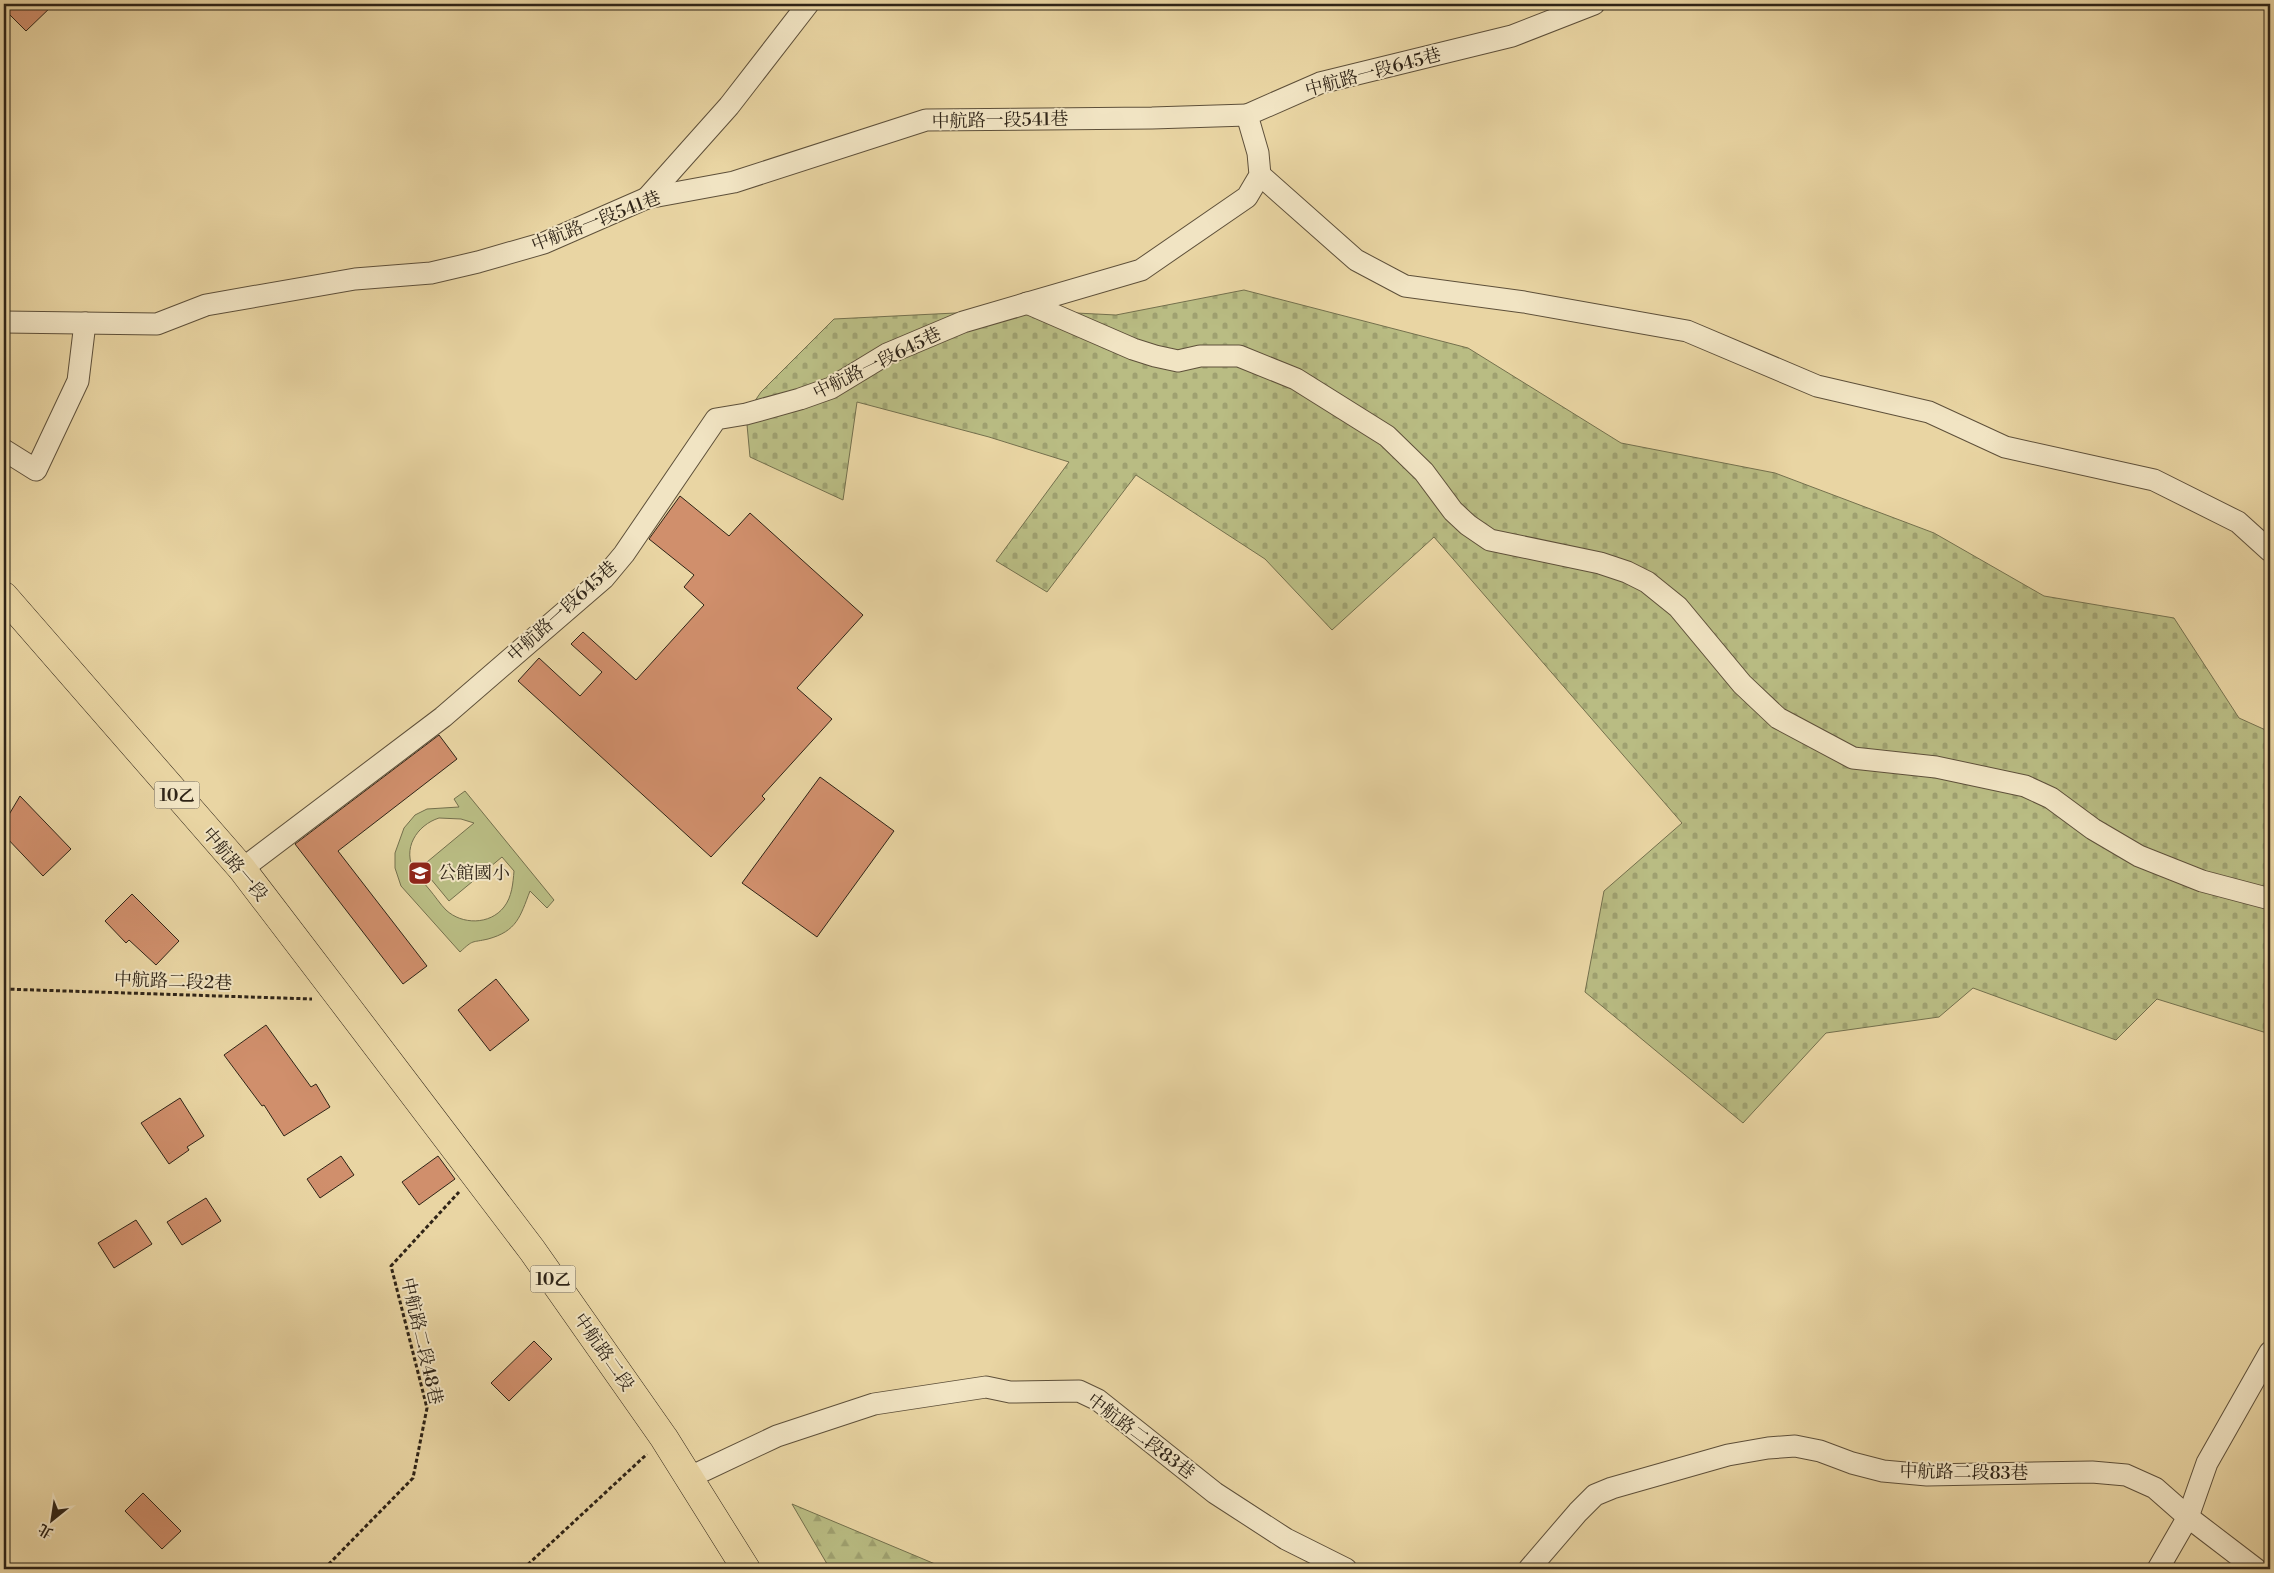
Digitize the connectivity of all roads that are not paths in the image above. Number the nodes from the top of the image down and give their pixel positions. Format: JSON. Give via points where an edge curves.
{"nodes":[{"id":1,"x":808,"y":4,"type":"edge"},
{"id":2,"x":1594,"y":4,"type":"edge"},
{"id":3,"x":1248,"y":115,"type":"junction"},
{"id":4,"x":1260,"y":175,"type":"junction"},
{"id":5,"x":647,"y":198,"type":"junction"},
{"id":6,"x":1027,"y":303,"type":"junction"},
{"id":7,"x":4,"y":322,"type":"edge"},
{"id":8,"x":85,"y":323,"type":"junction"},
{"id":9,"x":4,"y":450,"type":"edge"},
{"id":10,"x":2270,"y":551,"type":"edge"},
{"id":11,"x":4,"y":596,"type":"edge"},
{"id":12,"x":242,"y":869,"type":"junction"},
{"id":13,"x":2270,"y":899,"type":"edge"},
{"id":14,"x":342,"y":1000,"type":"joint"},
{"id":15,"x":2270,"y":1352,"type":"edge"},
{"id":16,"x":688,"y":1478,"type":"junction"},
{"id":17,"x":2188,"y":1517,"type":"junction"},
{"id":18,"x":746,"y":1569,"type":"edge"},
{"id":19,"x":1346,"y":1569,"type":"edge"},
{"id":20,"x":1529,"y":1569,"type":"edge"},
{"id":21,"x":2158,"y":1569,"type":"edge"},
{"id":22,"x":2256,"y":1569,"type":"edge"}],
"edges":[{"from":1,"to":5,"type":"lane","via":[[729,106]]},
{"from":2,"to":3,"type":"lane","name":"中航路一段645巷","via":[[1512,36],[1320,83]]},
{"from":3,"to":4,"type":"lane"},
{"from":3,"to":5,"type":"lane","name":"中航路一段541巷","via":[[926,120],[734,182]]},
{"from":4,"to":6,"type":"lane","name":"中航路一段645巷","via":[[1247,197],[1141,270]]},
{"from":4,"to":10,"type":"lane","via":[[1356,260],[1405,286],[1524,302],[1686,331],[1817,386],[1929,412],[2005,447],[2154,480],[2238,522]]},
{"from":5,"to":8,"type":"lane","name":"中航路一段541巷","via":[[544,243],[440,271],[355,279],[215,304],[157,324]]},
{"from":6,"to":12,"type":"lane","name":"中航路一段645巷","via":[[963,322],[887,354],[823,390],[746,414],[716,419],[624,554],[604,578],[443,717]]},
{"from":6,"to":13,"type":"lane","via":[[1154,356],[1178,361],[1200,356],[1239,356],[1296,378],[1387,436],[1424,472],[1453,511],[1490,540],[1600,563],[1647,582],[1678,607],[1742,684],[1778,718],[1854,758],[1936,767],[2024,786],[2051,798],[2139,856],[2202,881]]},
{"from":7,"to":8,"type":"lane","name":"中航路一段541巷"},
{"from":8,"to":9,"type":"lane","via":[[78,381],[36,470]]},
{"from":11,"to":12,"type":"main road","name":"中航路一段","number":"10乙"},
{"from":12,"to":14,"type":"main road","name":"中航路一段","number":"10乙"},
{"from":14,"to":16,"type":"main road","name":"中航路二段","number":"10乙","via":[[532,1250],[664,1438]]},
{"from":15,"to":17,"type":"lane","via":[[2207,1463]]},
{"from":16,"to":18,"type":"main road","name":"中航路二段","number":"10乙"},
{"from":16,"to":19,"type":"lane","name":"中航路二段83巷","via":[[777,1436],[874,1404],[986,1387],[1010,1392],[1079,1391],[1098,1400],[1215,1493],[1286,1539]]},
{"from":17,"to":20,"type":"lane","name":"中航路二段83巷","via":[[2155,1488],[2126,1475],[2092,1472],[1927,1475],[1883,1471],[1795,1446],[1768,1448],[1728,1455],[1595,1495]]},
{"from":17,"to":21,"type":"lane"},
{"from":17,"to":22,"type":"lane","name":"中航路二段83巷"}]}
